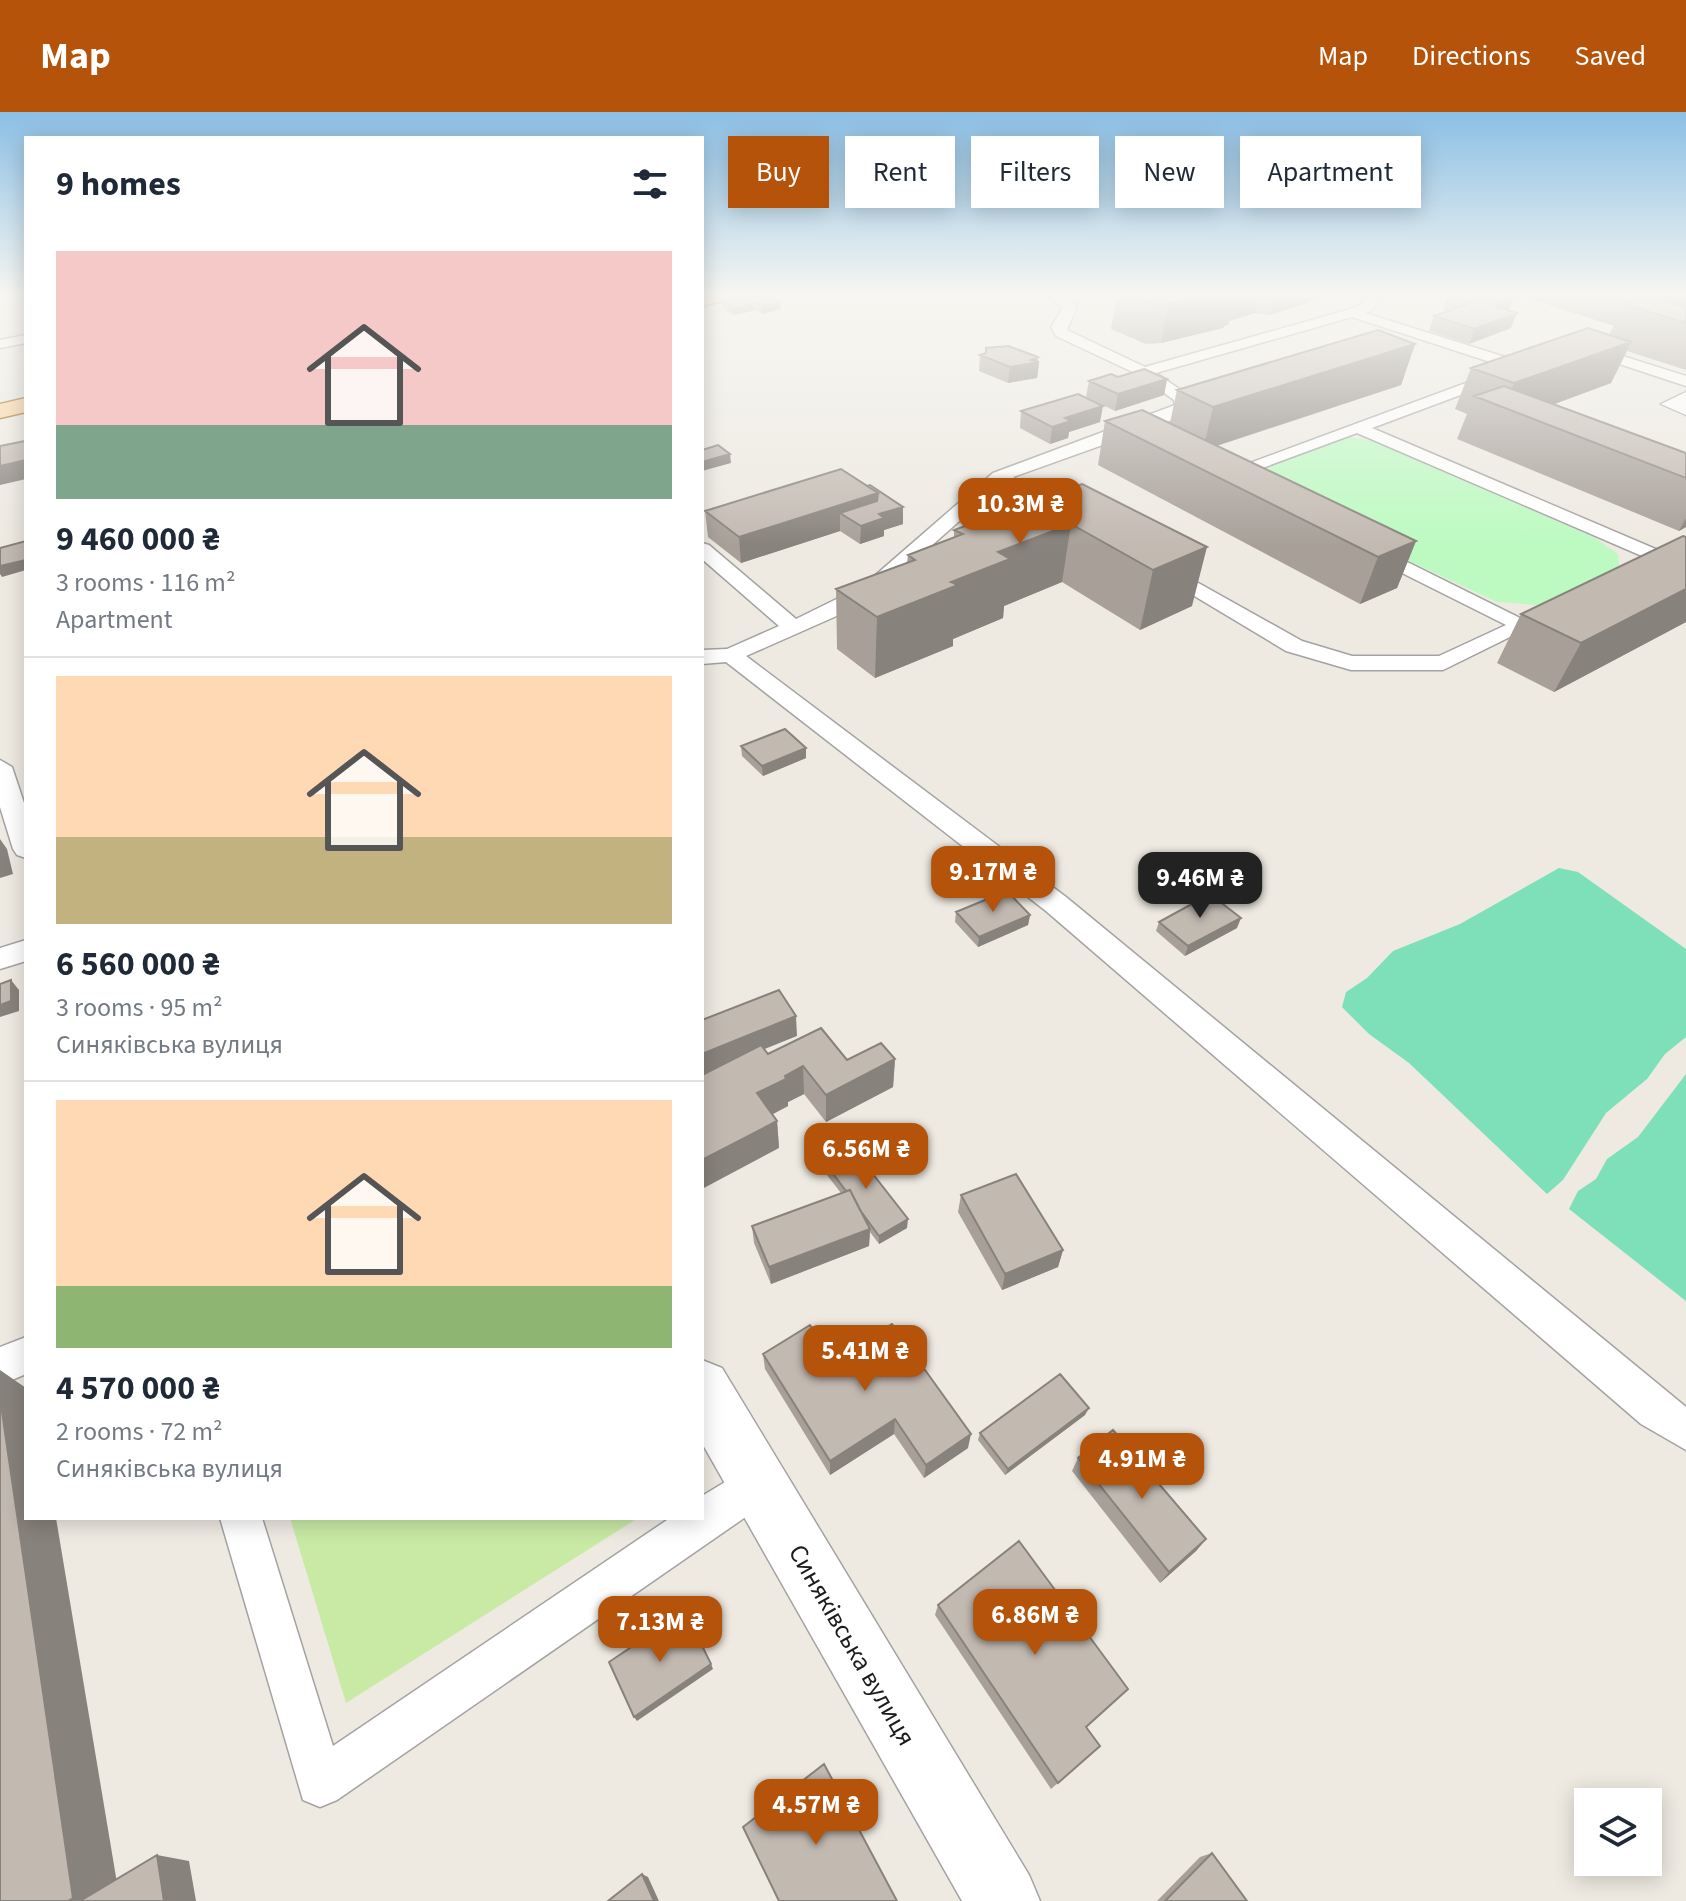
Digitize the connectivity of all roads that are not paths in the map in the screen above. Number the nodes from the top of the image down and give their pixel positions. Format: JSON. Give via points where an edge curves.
{"nodes":[{"id":1,"x":1155,"y":379,"type":"edge"},
{"id":2,"x":1487,"y":379,"type":"edge"},
{"id":3,"x":1686,"y":397,"type":"edge"},
{"id":4,"x":24,"y":405,"type":"edge"},
{"id":5,"x":1686,"y":410,"type":"edge"},
{"id":6,"x":0,"y":411,"type":"edge"},
{"id":7,"x":1357,"y":427,"type":"junction"},
{"id":8,"x":1128,"y":430,"type":"junction"},
{"id":9,"x":1154,"y":444,"type":"edge"},
{"id":10,"x":999,"y":477,"type":"junction"},
{"id":11,"x":1250,"y":491,"type":"edge"},
{"id":12,"x":1093,"y":531,"type":"edge"},
{"id":13,"x":1351,"y":540,"type":"edge"},
{"id":14,"x":704,"y":551,"type":"edge"},
{"id":15,"x":1660,"y":558,"type":"junction"},
{"id":16,"x":1147,"y":561,"type":"edge"},
{"id":17,"x":1686,"y":569,"type":"edge"},
{"id":18,"x":1633,"y":572,"type":"edge"},
{"id":19,"x":793,"y":627,"type":"junction"},
{"id":20,"x":717,"y":656,"type":"edge"},
{"id":21,"x":0,"y":767,"type":"edge"},
{"id":22,"x":24,"y":843,"type":"edge"},
{"id":23,"x":24,"y":951,"type":"edge"},
{"id":24,"x":0,"y":959,"type":"edge"},
{"id":25,"x":24,"y":1356,"type":"edge"},
{"id":26,"x":0,"y":1366,"type":"edge"},
{"id":27,"x":704,"y":1391,"type":"edge"},
{"id":28,"x":1686,"y":1430,"type":"edge"},
{"id":29,"x":758,"y":1483,"type":"junction"},
{"id":30,"x":242,"y":1520,"type":"edge"},
{"id":31,"x":704,"y":1520,"type":"edge"},
{"id":32,"x":704,"y":1520,"type":"edge"},
{"id":33,"x":1003,"y":1901,"type":"edge"}],
"edges":[{"from":1,"to":8,"type":"lane","via":[[1182,398],[1183,407]]},
{"from":2,"to":7,"type":"lane"},
{"from":3,"to":5,"type":"lane","via":[[1669,404]]},
{"from":4,"to":6,"type":"main road"},
{"from":7,"to":11,"type":"lane","via":[[1214,474]]},
{"from":7,"to":15,"type":"lane"},
{"from":8,"to":9,"type":"lane"},
{"from":8,"to":10,"type":"lane"},
{"from":10,"to":12,"type":"lane"},
{"from":10,"to":19,"type":"lane","via":[[870,590]]},
{"from":13,"to":16,"type":"lane","via":[[1530,621],[1443,663],[1351,663],[1294,646]]},
{"from":14,"to":19,"type":"lane"},
{"from":15,"to":17,"type":"lane"},
{"from":15,"to":18,"type":"lane"},
{"from":19,"to":20,"type":"lane"},
{"from":20,"to":28,"type":"lane","via":[[1056,904],[1655,1410]]},
{"from":21,"to":22,"type":"lane"},
{"from":23,"to":24,"type":"lane"},
{"from":25,"to":26,"type":"lane"},
{"from":27,"to":29,"type":"street","name":"Синяківська вулиця"},
{"from":29,"to":32,"type":"lane"},
{"from":29,"to":33,"type":"street","name":"Синяківська вулиця"},
{"from":30,"to":31,"type":"lane","via":[[320,1783]]}]}
